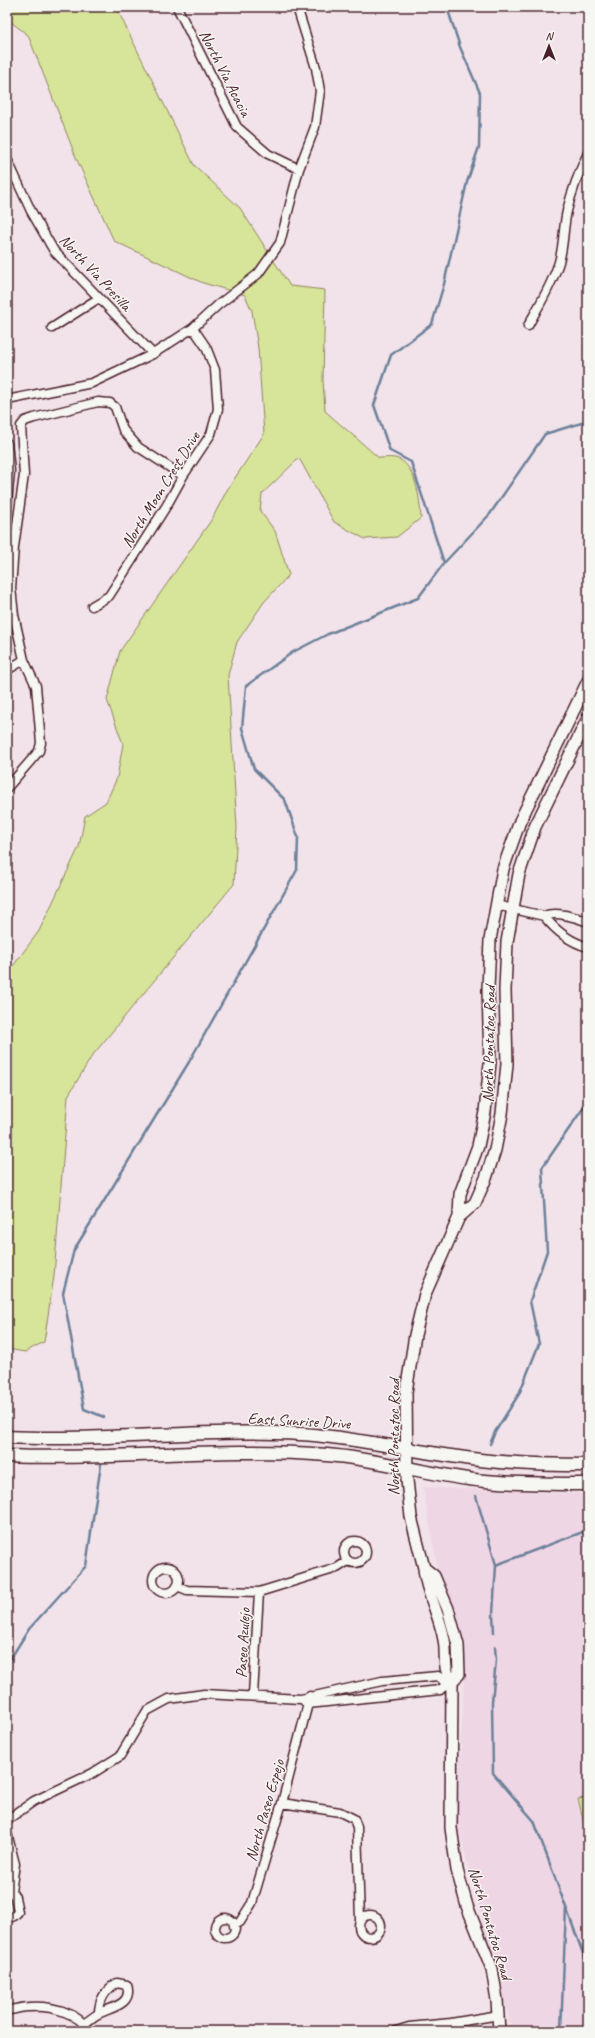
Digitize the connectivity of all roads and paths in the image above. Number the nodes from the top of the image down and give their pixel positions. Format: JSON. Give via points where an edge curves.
{"nodes":[{"id":1,"x":177,"y":7,"type":"edge"},
{"id":2,"x":297,"y":7,"type":"edge"},
{"id":3,"x":588,"y":153,"type":"edge"},
{"id":4,"x":7,"y":159,"type":"edge"},
{"id":5,"x":299,"y":169,"type":"junction"},
{"id":6,"x":99,"y":298,"type":"junction"},
{"id":7,"x":528,"y":326,"type":"dead end"},
{"id":8,"x":52,"y":328,"type":"dead end"},
{"id":9,"x":193,"y":328,"type":"junction"},
{"id":10,"x":153,"y":354,"type":"junction"},
{"id":11,"x":7,"y":400,"type":"edge"},
{"id":12,"x":7,"y":443,"type":"edge"},
{"id":13,"x":183,"y":476,"type":"junction"},
{"id":14,"x":7,"y":503,"type":"edge"},
{"id":15,"x":92,"y":606,"type":"dead end"},
{"id":16,"x":24,"y":660,"type":"junction"},
{"id":17,"x":7,"y":670,"type":"edge"},
{"id":18,"x":588,"y":681,"type":"edge"},
{"id":19,"x":588,"y":718,"type":"edge"},
{"id":20,"x":7,"y":788,"type":"edge"},
{"id":21,"x":496,"y":905,"type":"junction"},
{"id":22,"x":512,"y":909,"type":"junction"},
{"id":23,"x":544,"y":916,"type":"junction"},
{"id":24,"x":588,"y":922,"type":"edge"},
{"id":25,"x":588,"y":947,"type":"edge"},
{"id":26,"x":459,"y":1217,"type":"junction"},
{"id":27,"x":7,"y":1437,"type":"edge"},
{"id":28,"x":407,"y":1447,"type":"junction"},
{"id":29,"x":7,"y":1456,"type":"edge"},
{"id":30,"x":588,"y":1466,"type":"edge"},
{"id":31,"x":407,"y":1468,"type":"junction"},
{"id":32,"x":588,"y":1484,"type":"edge"},
{"id":33,"x":348,"y":1561,"type":"dead end"},
{"id":34,"x":424,"y":1568,"type":"junction"},
{"id":35,"x":177,"y":1586,"type":"dead end"},
{"id":36,"x":259,"y":1592,"type":"junction"},
{"id":37,"x":438,"y":1611,"type":"junction"},
{"id":38,"x":458,"y":1645,"type":"junction"},
{"id":39,"x":450,"y":1683,"type":"junction"},
{"id":40,"x":253,"y":1695,"type":"junction"},
{"id":41,"x":306,"y":1700,"type":"junction"},
{"id":42,"x":282,"y":1803,"type":"junction"},
{"id":43,"x":7,"y":1820,"type":"edge"},
{"id":44,"x":7,"y":1833,"type":"edge"},
{"id":45,"x":9,"y":1892,"type":"edge"},
{"id":46,"x":7,"y":1919,"type":"edge"},
{"id":47,"x":360,"y":1920,"type":"dead end"},
{"id":48,"x":234,"y":1926,"type":"dead end"},
{"id":49,"x":8,"y":2011,"type":"edge"},
{"id":50,"x":99,"y":2013,"type":"dead end"},
{"id":51,"x":499,"y":2016,"type":"junction"},
{"id":52,"x":85,"y":2023,"type":"junction"},
{"id":53,"x":89,"y":2031,"type":"edge"},
{"id":54,"x":396,"y":2031,"type":"edge"},
{"id":55,"x":499,"y":2031,"type":"edge"}],
"edges":[{"from":1,"to":5,"type":"street","name":"North Via Acacia","via":[[237,127],[268,154]]},
{"from":2,"to":5,"type":"street","via":[[316,68],[320,91],[315,127]]},
{"from":3,"to":7,"type":"street","via":[[574,185],[559,262]]},
{"from":4,"to":6,"type":"street","name":"North Via Presilla","via":[[31,211],[54,251]]},
{"from":5,"to":9,"type":"street","via":[[280,244],[258,274]]},
{"from":6,"to":8,"type":"street"},
{"from":6,"to":10,"type":"street","name":"North Via Presilla"},
{"from":9,"to":10,"type":"street"},
{"from":9,"to":13,"type":"street","name":"North Moon Crest Drive","via":[[206,347],[215,370],[218,409],[211,434]]},
{"from":10,"to":11,"type":"street","via":[[92,383]]},
{"from":12,"to":14,"type":"street","via":[[10,471]]},
{"from":13,"to":15,"type":"street","name":"North Moon Crest Drive","via":[[110,596]]},
{"from":13,"to":16,"type":"street","via":[[138,447],[123,430],[115,407],[108,399],[25,421],[21,429],[24,475],[11,588]]},
{"from":16,"to":17,"type":"street"},
{"from":16,"to":20,"type":"street","via":[[36,686],[41,743],[39,751]]},
{"from":18,"to":21,"type":"street","name":"North Pontatoc Road","via":[[520,821],[503,870]]},
{"from":19,"to":22,"type":"street","name":"North Pontatoc Road","via":[[535,827],[519,874]]},
{"from":21,"to":22,"type":"street"},
{"from":21,"to":26,"type":"street","name":"North Pontatoc Road","via":[[490,940],[490,1063],[485,1112],[478,1146],[460,1194]]},
{"from":22,"to":23,"type":"street"},
{"from":22,"to":26,"type":"street","name":"North Pontatoc Road","via":[[507,942],[507,1064],[502,1114],[495,1150],[475,1203]]},
{"from":23,"to":24,"type":"street","via":[[550,913]]},
{"from":23,"to":25,"type":"street","via":[[565,936]]},
{"from":26,"to":28,"type":"street","name":"North Pontatoc Road","via":[[425,1294],[415,1335],[406,1392]]},
{"from":27,"to":28,"type":"main road","name":"East Sunrise Drive","via":[[298,1433]]},
{"from":28,"to":30,"type":"main road","name":"East Sunrise Drive","via":[[493,1462]]},
{"from":28,"to":31,"type":"street","name":"North Pontatoc Road"},
{"from":29,"to":31,"type":"main road","name":"East Sunrise Drive","via":[[259,1452],[328,1455]]},
{"from":31,"to":32,"type":"main road","name":"East Sunrise Drive","via":[[485,1481]]},
{"from":31,"to":34,"type":"street","name":"North Pontatoc Road","via":[[409,1506]]},
{"from":33,"to":36,"type":"street","via":[[337,1568]]},
{"from":34,"to":37,"type":"street","name":"North Pontatoc Road","via":[[425,1582]]},
{"from":34,"to":38,"type":"street","name":"North Pontatoc Road","via":[[434,1576],[448,1609]]},
{"from":35,"to":36,"type":"street","via":[[187,1590]]},
{"from":36,"to":40,"type":"street","name":"Paseo Azulejo"},
{"from":37,"to":38,"type":"street","via":[[449,1637]]},
{"from":37,"to":39,"type":"street","name":"North Pontatoc Road","via":[[444,1640],[446,1674]]},
{"from":38,"to":39,"type":"street","name":"North Pontatoc Road","via":[[459,1674]]},
{"from":39,"to":41,"type":"street","via":[[440,1690]]},
{"from":39,"to":41,"type":"street","via":[[438,1676],[382,1681]]},
{"from":39,"to":51,"type":"street","name":"North Pontatoc Road","via":[[451,1828],[457,1870],[467,1906],[492,1969]]},
{"from":40,"to":41,"type":"street"},
{"from":40,"to":43,"type":"street","via":[[204,1694],[168,1699],[147,1711],[120,1756],[93,1773],[34,1801]]},
{"from":41,"to":42,"type":"street","name":"North Paseo Espejo"},
{"from":42,"to":47,"type":"street","via":[[340,1812],[354,1819],[357,1827]]},
{"from":42,"to":48,"type":"street","name":"North Paseo Espejo","via":[[252,1903],[240,1922]]},
{"from":44,"to":45,"type":"street","via":[[14,1864]]},
{"from":45,"to":46,"type":"street","via":[[15,1897],[18,1912]]},
{"from":49,"to":52,"type":"street","via":[[31,2006],[64,2011]]},
{"from":50,"to":52,"type":"street"},
{"from":51,"to":54,"type":"street","via":[[409,2027]]},
{"from":51,"to":55,"type":"street","name":"North Pontatoc Road"},
{"from":52,"to":53,"type":"street"}]}
